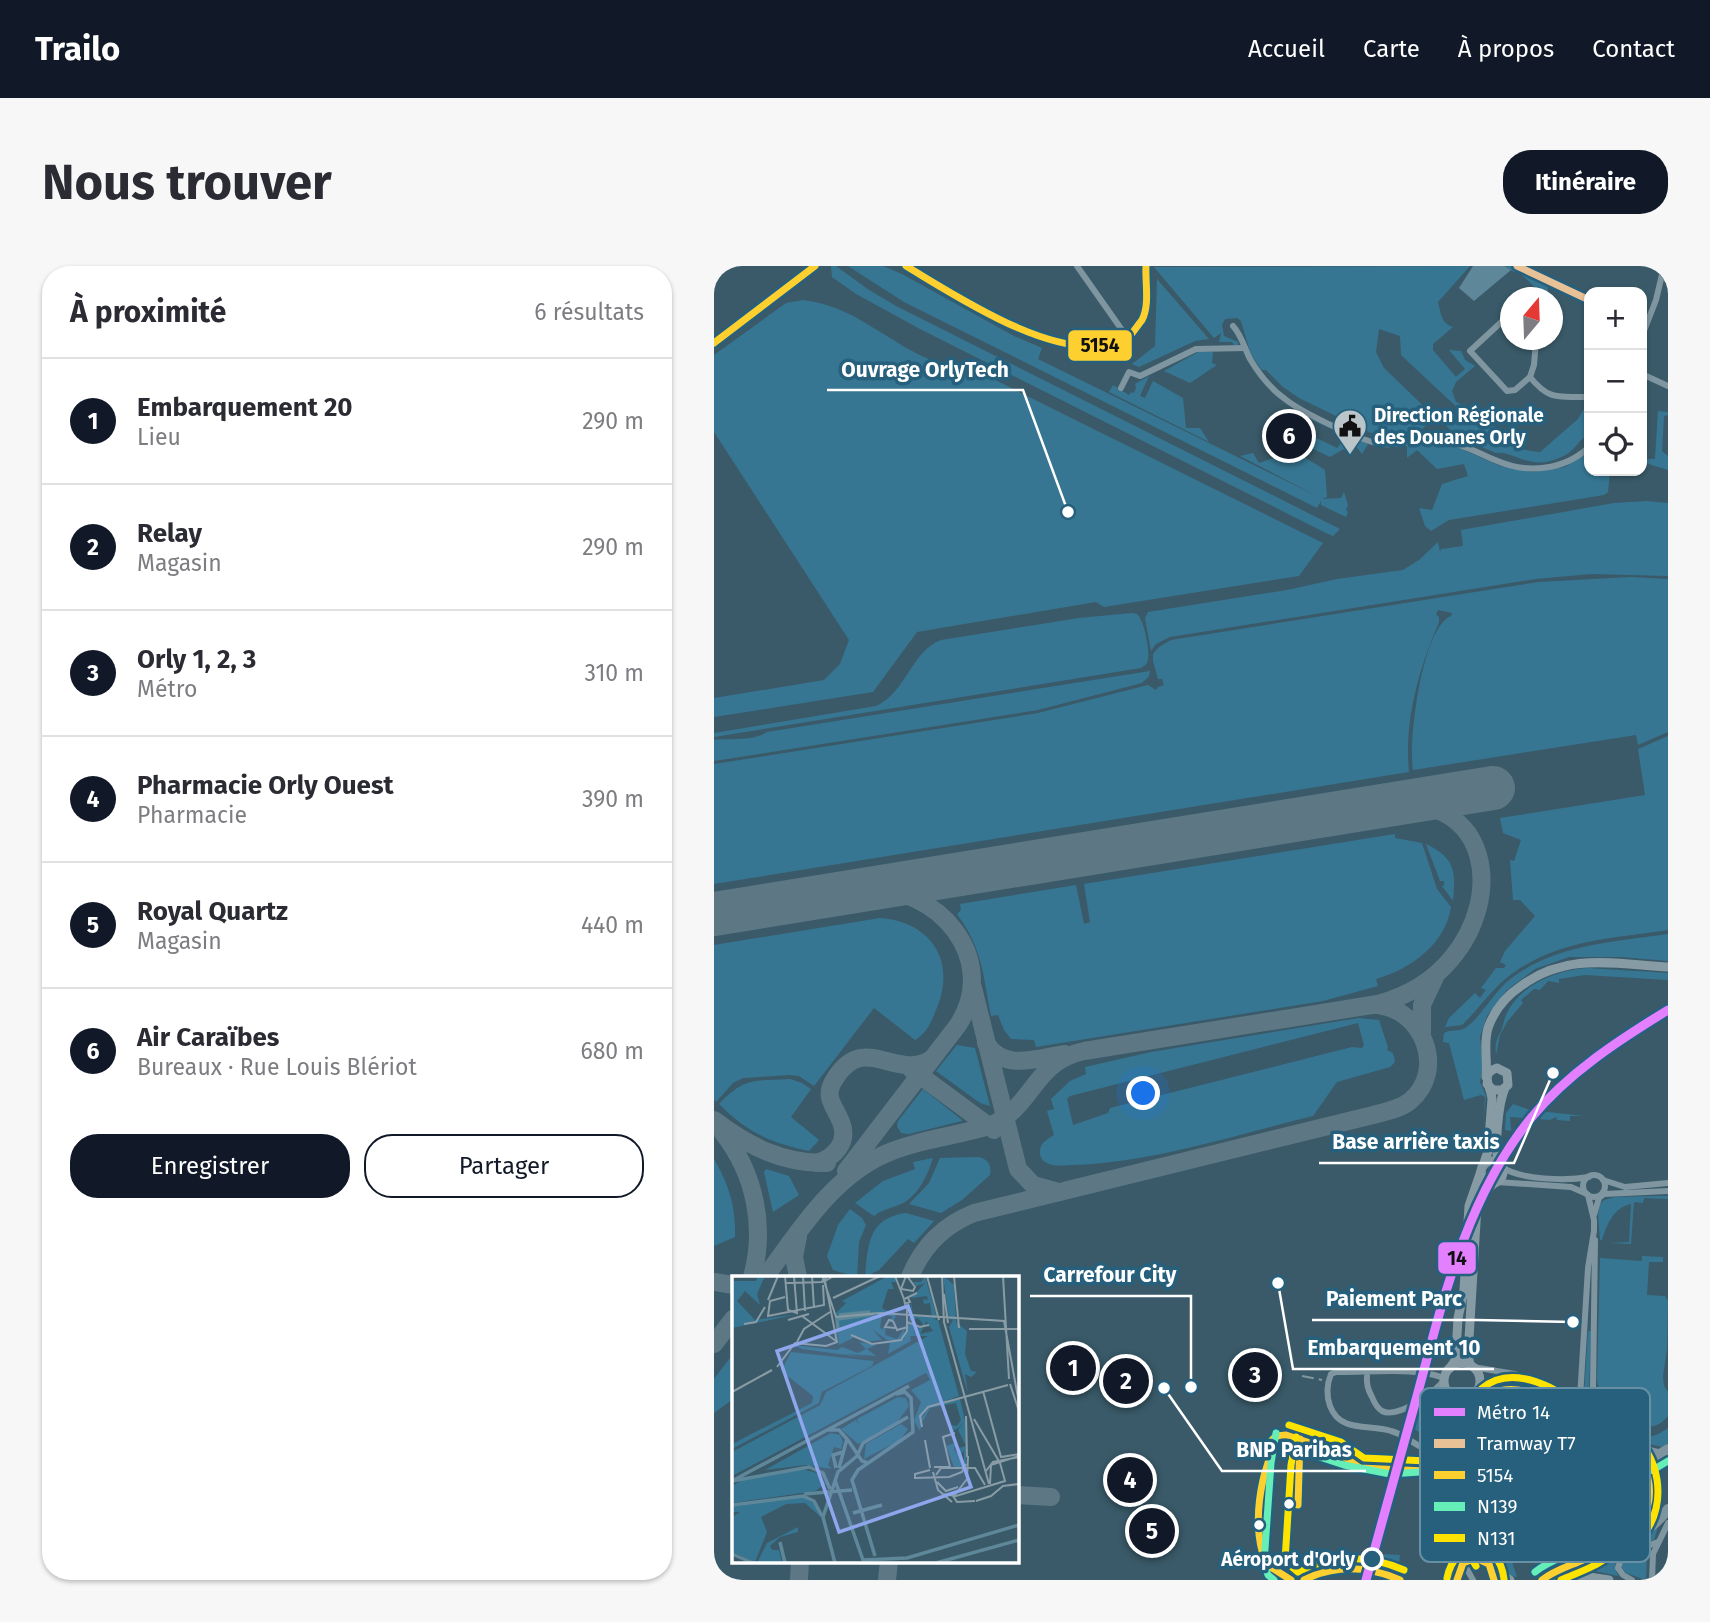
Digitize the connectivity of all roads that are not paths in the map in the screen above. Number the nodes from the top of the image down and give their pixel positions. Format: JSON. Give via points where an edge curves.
{"nodes":[{"id":1,"x":815,"y":266,"type":"edge"},
{"id":2,"x":906,"y":266,"type":"edge"},
{"id":3,"x":1077,"y":266,"type":"edge"},
{"id":4,"x":1146,"y":266,"type":"edge"},
{"id":5,"x":1664,"y":266,"type":"edge"},
{"id":6,"x":1500,"y":323,"type":"edge"},
{"id":7,"x":1647,"y":324,"type":"edge"},
{"id":8,"x":1233,"y":326,"type":"dead end"},
{"id":9,"x":1122,"y":330,"type":"dead end"},
{"id":10,"x":714,"y":343,"type":"edge"},
{"id":11,"x":1245,"y":348,"type":"junction"},
{"id":12,"x":1535,"y":350,"type":"edge"},
{"id":13,"x":1647,"y":376,"type":"edge"},
{"id":14,"x":1530,"y":377,"type":"junction"},
{"id":15,"x":1668,"y":386,"type":"edge"},
{"id":16,"x":1121,"y":388,"type":"dead end"},
{"id":17,"x":1584,"y":397,"type":"edge"},
{"id":18,"x":1584,"y":450,"type":"edge"},
{"id":19,"x":1668,"y":967,"type":"edge"},
{"id":20,"x":1530,"y":979,"type":"junction"},
{"id":21,"x":1501,"y":1068,"type":"junction"},
{"id":22,"x":1487,"y":1081,"type":"junction"},
{"id":23,"x":1505,"y":1088,"type":"junction"},
{"id":24,"x":1500,"y":1166,"type":"junction"},
{"id":25,"x":1482,"y":1169,"type":"junction"},
{"id":26,"x":1588,"y":1177,"type":"junction"},
{"id":27,"x":1603,"y":1180,"type":"junction"},
{"id":28,"x":1496,"y":1182,"type":"junction"},
{"id":29,"x":1668,"y":1183,"type":"edge"},
{"id":30,"x":1668,"y":1191,"type":"edge"},
{"id":31,"x":1587,"y":1194,"type":"junction"},
{"id":32,"x":1600,"y":1195,"type":"junction"},
{"id":33,"x":1594,"y":1220,"type":"junction"},
{"id":34,"x":1472,"y":1366,"type":"junction"},
{"id":35,"x":1450,"y":1368,"type":"junction"},
{"id":36,"x":1367,"y":1376,"type":"dead end"},
{"id":37,"x":1444,"y":1380,"type":"junction"},
{"id":38,"x":1438,"y":1388,"type":"edge"},
{"id":39,"x":1446,"y":1388,"type":"edge"},
{"id":40,"x":1478,"y":1388,"type":"edge"},
{"id":41,"x":1544,"y":1388,"type":"edge"},
{"id":42,"x":1581,"y":1388,"type":"edge"},
{"id":43,"x":1593,"y":1388,"type":"edge"},
{"id":44,"x":1420,"y":1400,"type":"edge"},
{"id":45,"x":1420,"y":1447,"type":"edge"},
{"id":46,"x":1650,"y":1451,"type":"edge"},
{"id":47,"x":1668,"y":1451,"type":"edge"},
{"id":48,"x":1650,"y":1460,"type":"edge"},
{"id":49,"x":1668,"y":1509,"type":"edge"},
{"id":50,"x":1668,"y":1523,"type":"edge"},
{"id":51,"x":1650,"y":1529,"type":"edge"},
{"id":52,"x":1658,"y":1542,"type":"junction"},
{"id":53,"x":1650,"y":1545,"type":"edge"},
{"id":54,"x":1650,"y":1556,"type":"edge"},
{"id":55,"x":1652,"y":1560,"type":"junction"},
{"id":56,"x":1463,"y":1562,"type":"edge"},
{"id":57,"x":1464,"y":1562,"type":"edge"},
{"id":58,"x":1575,"y":1562,"type":"edge"},
{"id":59,"x":1619,"y":1562,"type":"edge"},
{"id":60,"x":1562,"y":1567,"type":"junction"},
{"id":61,"x":1494,"y":1575,"type":"edge"},
{"id":62,"x":1457,"y":1580,"type":"edge"},
{"id":63,"x":1473,"y":1580,"type":"edge"},
{"id":64,"x":1510,"y":1580,"type":"edge"},
{"id":65,"x":1542,"y":1580,"type":"edge"},
{"id":66,"x":1548,"y":1580,"type":"edge"},
{"id":67,"x":1559,"y":1580,"type":"edge"},
{"id":68,"x":1609,"y":1580,"type":"edge"},
{"id":69,"x":1632,"y":1580,"type":"edge"},
{"id":70,"x":1653,"y":1580,"type":"edge"}],
"edges":[{"from":1,"to":10,"type":"street"},
{"from":2,"to":4,"type":"street","via":[[1033,335],[1097,349],[1120,344],[1136,330],[1143,313]]},
{"from":3,"to":9,"type":"street"},
{"from":5,"to":7,"type":"street"},
{"from":6,"to":14,"type":"street","via":[[1470,351],[1507,391]]},
{"from":8,"to":11,"type":"street"},
{"from":11,"to":16,"type":"street","via":[[1196,349],[1140,376],[1129,372]]},
{"from":11,"to":18,"type":"street","via":[[1262,377],[1286,400],[1375,442],[1437,439],[1518,468],[1533,469],[1561,464]]},
{"from":12,"to":14,"type":"street"},
{"from":13,"to":15,"type":"street"},
{"from":14,"to":17,"type":"street","via":[[1548,395]]},
{"from":19,"to":20,"type":"street","via":[[1580,962]]},
{"from":20,"to":21,"type":"street","via":[[1493,1030],[1491,1053]]},
{"from":20,"to":22,"type":"street","via":[[1505,1000],[1491,1021],[1485,1040]]},
{"from":21,"to":22,"type":"street","via":[[1493,1069]]},
{"from":21,"to":23,"type":"street","via":[[1509,1077]]},
{"from":22,"to":23,"type":"street","via":[[1497,1091]]},
{"from":22,"to":25,"type":"street","via":[[1491,1111]]},
{"from":23,"to":24,"type":"street","via":[[1497,1152]]},
{"from":24,"to":25,"type":"street","via":[[1492,1161]]},
{"from":24,"to":26,"type":"street","via":[[1525,1176]]},
{"from":24,"to":28,"type":"street","via":[[1503,1174]]},
{"from":25,"to":28,"type":"street","via":[[1485,1180]]},
{"from":25,"to":35,"type":"street","via":[[1469,1206],[1456,1359]]},
{"from":26,"to":27,"type":"street","via":[[1596,1175]]},
{"from":26,"to":31,"type":"street","via":[[1584,1185]]},
{"from":27,"to":29,"type":"street","via":[[1625,1187]]},
{"from":27,"to":32,"type":"street","via":[[1605,1188]]},
{"from":28,"to":31,"type":"street","via":[[1571,1187]]},
{"from":28,"to":34,"type":"street","via":[[1483,1192],[1477,1206],[1468,1355]]},
{"from":30,"to":32,"type":"street"},
{"from":31,"to":32,"type":"street"},
{"from":31,"to":33,"type":"street"},
{"from":32,"to":33,"type":"street"},
{"from":33,"to":42,"type":"street"},
{"from":33,"to":43,"type":"street"},
{"from":34,"to":35,"type":"street","via":[[1459,1363]]},
{"from":34,"to":40,"type":"street","via":[[1478,1373]]},
{"from":34,"to":41,"type":"street","via":[[1515,1374]]},
{"from":35,"to":37,"type":"street"},
{"from":36,"to":44,"type":"street","via":[[1367,1387],[1379,1409],[1394,1412]]},
{"from":37,"to":38,"type":"street"},
{"from":37,"to":39,"type":"street"},
{"from":37,"to":45,"type":"street","bridge":true,"via":[[1435,1374],[1408,1372],[1334,1372],[1330,1377],[1327,1392],[1337,1419],[1394,1432]]},
{"from":46,"to":47,"type":"street"},
{"from":47,"to":48,"type":"main road","bridge":true},
{"from":49,"to":51,"type":"main road"},
{"from":50,"to":52,"type":"street"},
{"from":52,"to":53,"type":"street"},
{"from":52,"to":55,"type":"street"},
{"from":54,"to":55,"type":"street"},
{"from":55,"to":70,"type":"street"},
{"from":56,"to":63,"type":"street","bridge":true},
{"from":57,"to":62,"type":"main road"},
{"from":58,"to":60,"type":"main road"},
{"from":59,"to":69,"type":"street","via":[[1620,1572]]},
{"from":60,"to":65,"type":"street"},
{"from":60,"to":66,"type":"main road"},
{"from":61,"to":64,"type":"street"},
{"from":67,"to":68,"type":"street","via":[[1576,1575]]}]}
